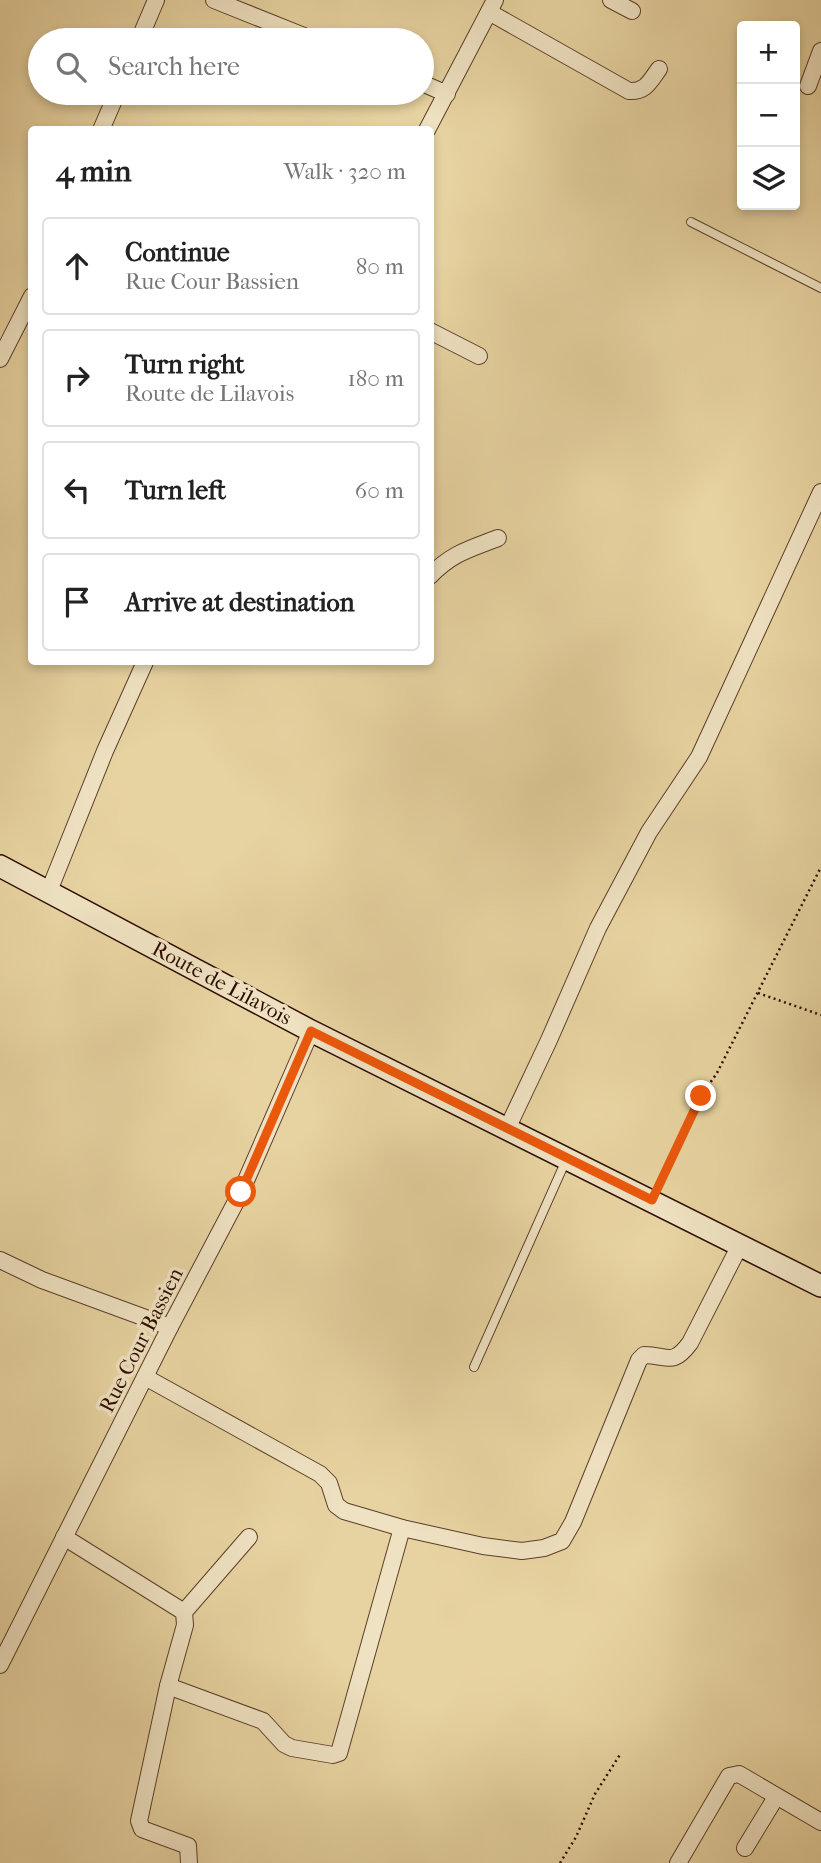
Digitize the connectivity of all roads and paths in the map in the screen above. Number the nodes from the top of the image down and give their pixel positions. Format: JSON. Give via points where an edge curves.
{"nodes":[{"id":1,"x":156,"y":0,"type":"edge"},
{"id":2,"x":214,"y":0,"type":"edge"},
{"id":3,"x":611,"y":0,"type":"edge"},
{"id":4,"x":492,"y":6,"type":"edge"},
{"id":5,"x":632,"y":12,"type":"dead end"},
{"id":6,"x":144,"y":28,"type":"edge"},
{"id":7,"x":284,"y":28,"type":"edge"},
{"id":8,"x":821,"y":51,"type":"edge"},
{"id":9,"x":659,"y":69,"type":"dead end"},
{"id":10,"x":808,"y":86,"type":"dead end"},
{"id":11,"x":434,"y":88,"type":"edge"},
{"id":12,"x":447,"y":94,"type":"junction"},
{"id":13,"x":112,"y":105,"type":"edge"},
{"id":14,"x":103,"y":126,"type":"edge"},
{"id":15,"x":430,"y":126,"type":"edge"},
{"id":16,"x":691,"y":222,"type":"dead end"},
{"id":17,"x":821,"y":288,"type":"edge"},
{"id":18,"x":28,"y":304,"type":"edge"},
{"id":19,"x":434,"y":333,"type":"edge"},
{"id":20,"x":479,"y":356,"type":"dead end"},
{"id":21,"x":0,"y":359,"type":"edge"},
{"id":22,"x":821,"y":492,"type":"edge"},
{"id":23,"x":498,"y":538,"type":"dead end"},
{"id":24,"x":434,"y":572,"type":"edge"},
{"id":25,"x":144,"y":665,"type":"edge"},
{"id":26,"x":0,"y":866,"type":"edge"},
{"id":27,"x":821,"y":867,"type":"edge"},
{"id":28,"x":49,"y":891,"type":"junction"},
{"id":29,"x":757,"y":992,"type":"junction"},
{"id":30,"x":821,"y":1016,"type":"edge"},
{"id":31,"x":311,"y":1031,"type":"junction"},
{"id":32,"x":507,"y":1129,"type":"junction"},
{"id":33,"x":567,"y":1158,"type":"junction"},
{"id":34,"x":652,"y":1200,"type":"junction"},
{"id":35,"x":740,"y":1245,"type":"junction"},
{"id":36,"x":0,"y":1259,"type":"edge"},
{"id":37,"x":821,"y":1286,"type":"edge"},
{"id":38,"x":170,"y":1327,"type":"junction"},
{"id":39,"x":474,"y":1367,"type":"dead end"},
{"id":40,"x":145,"y":1377,"type":"junction"},
{"id":41,"x":402,"y":1528,"type":"junction"},
{"id":42,"x":64,"y":1537,"type":"junction"},
{"id":43,"x":249,"y":1537,"type":"dead end"},
{"id":44,"x":184,"y":1612,"type":"junction"},
{"id":45,"x":0,"y":1665,"type":"edge"},
{"id":46,"x":168,"y":1686,"type":"junction"},
{"id":47,"x":621,"y":1753,"type":"dead end"},
{"id":48,"x":776,"y":1797,"type":"junction"},
{"id":49,"x":821,"y":1822,"type":"edge"},
{"id":50,"x":745,"y":1848,"type":"dead end"},
{"id":51,"x":189,"y":1863,"type":"edge"},
{"id":52,"x":560,"y":1863,"type":"edge"},
{"id":53,"x":678,"y":1863,"type":"edge"}],
"edges":[{"from":1,"to":6,"type":"street"},
{"from":2,"to":7,"type":"street"},
{"from":3,"to":5,"type":"street"},
{"from":4,"to":9,"type":"street","via":[[629,91],[645,88]]},
{"from":4,"to":12,"type":"street"},
{"from":8,"to":10,"type":"street"},
{"from":11,"to":12,"type":"street"},
{"from":12,"to":15,"type":"street"},
{"from":13,"to":14,"type":"street"},
{"from":16,"to":17,"type":"lane"},
{"from":18,"to":21,"type":"street"},
{"from":19,"to":20,"type":"street"},
{"from":22,"to":32,"type":"street","via":[[699,757],[649,832],[598,928]]},
{"from":23,"to":24,"type":"street","via":[[453,556]]},
{"from":25,"to":28,"type":"street"},
{"from":26,"to":28,"type":"main road","name":"Route de Lilavois"},
{"from":27,"to":29,"type":"path"},
{"from":28,"to":31,"type":"main road","name":"Route de Lilavois"},
{"from":29,"to":30,"type":"path"},
{"from":29,"to":34,"type":"path"},
{"from":31,"to":32,"type":"main road","name":"Route de Lilavois"},
{"from":31,"to":38,"type":"street","name":"Rue Cour Bassien","via":[[241,1192]]},
{"from":32,"to":33,"type":"main road","name":"Route de Lilavois"},
{"from":33,"to":34,"type":"main road","name":"Route de Lilavois"},
{"from":33,"to":39,"type":"lane"},
{"from":34,"to":35,"type":"main road","name":"Route de Lilavois"},
{"from":35,"to":37,"type":"main road","name":"Route de Lilavois"},
{"from":35,"to":41,"type":"street","via":[[681,1354],[669,1360],[643,1355],[639,1360],[562,1541],[523,1551]]},
{"from":36,"to":38,"type":"street","via":[[42,1280]]},
{"from":38,"to":40,"type":"street","name":"Rue Cour Bassien"},
{"from":40,"to":41,"type":"street","via":[[320,1474],[344,1511]]},
{"from":40,"to":42,"type":"street","name":"Rue Cour Bassien"},
{"from":41,"to":46,"type":"street","via":[[339,1753],[292,1748],[263,1721]]},
{"from":42,"to":44,"type":"street"},
{"from":42,"to":45,"type":"street","name":"Rue Cour Bassien"},
{"from":43,"to":44,"type":"street"},
{"from":44,"to":46,"type":"street","via":[[185,1625]]},
{"from":46,"to":51,"type":"street","via":[[139,1821],[142,1829],[188,1846]]},
{"from":47,"to":52,"type":"path"},
{"from":48,"to":49,"type":"street"},
{"from":48,"to":50,"type":"street"},
{"from":48,"to":53,"type":"street","via":[[739,1774],[729,1776]]}]}
